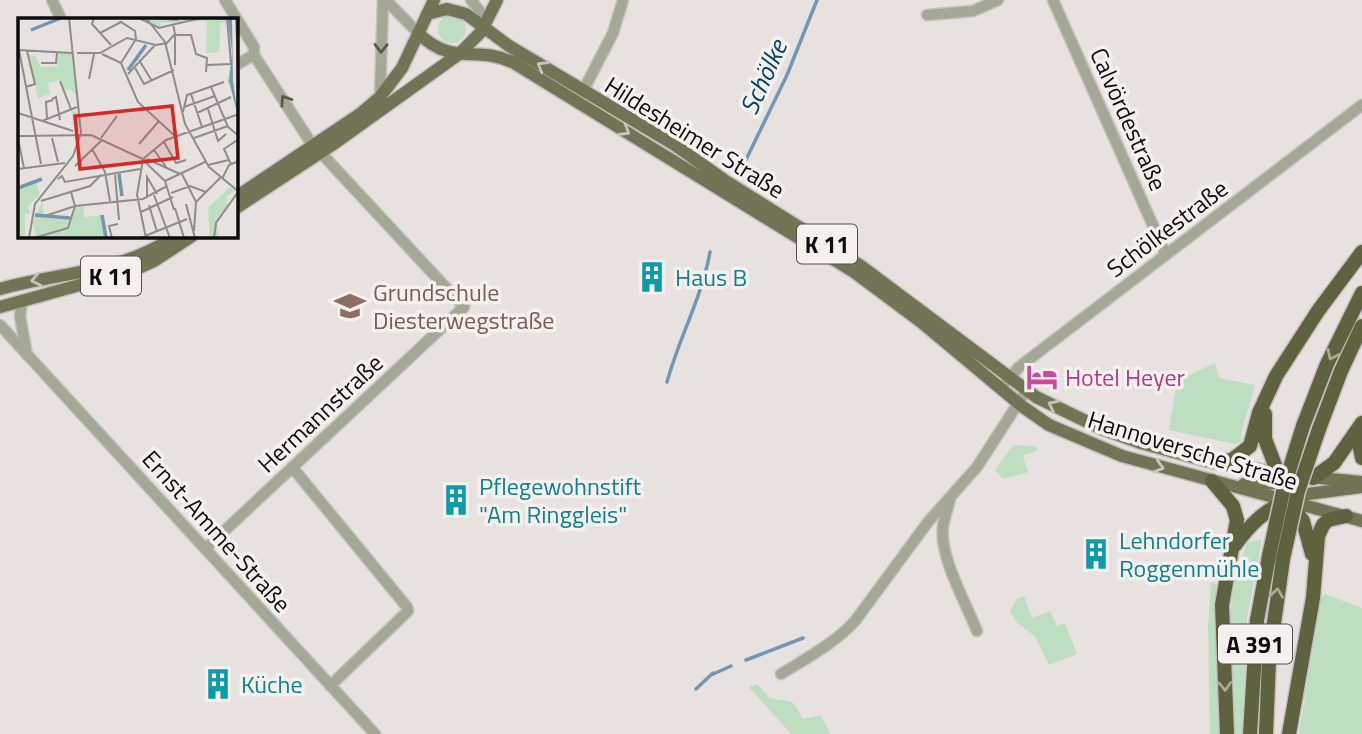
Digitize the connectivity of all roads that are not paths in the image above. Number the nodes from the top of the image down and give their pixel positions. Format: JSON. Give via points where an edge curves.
{"nodes":[{"id":1,"x":52,"y":0,"type":"edge"},
{"id":2,"x":225,"y":0,"type":"edge"},
{"id":3,"x":385,"y":0,"type":"edge"},
{"id":4,"x":434,"y":0,"type":"edge"},
{"id":5,"x":471,"y":0,"type":"edge"},
{"id":6,"x":497,"y":0,"type":"edge"},
{"id":7,"x":623,"y":0,"type":"edge"},
{"id":8,"x":998,"y":0,"type":"edge"},
{"id":9,"x":1053,"y":0,"type":"edge"},
{"id":10,"x":427,"y":14,"type":"junction"},
{"id":11,"x":927,"y":15,"type":"dead end"},
{"id":12,"x":61,"y":18,"type":"edge"},
{"id":13,"x":236,"y":18,"type":"edge"},
{"id":14,"x":238,"y":21,"type":"edge"},
{"id":15,"x":483,"y":27,"type":"junction"},
{"id":16,"x":418,"y":33,"type":"junction"},
{"id":17,"x":459,"y":54,"type":"junction"},
{"id":18,"x":254,"y":55,"type":"junction"},
{"id":19,"x":238,"y":64,"type":"edge"},
{"id":20,"x":583,"y":90,"type":"junction"},
{"id":21,"x":380,"y":97,"type":"junction"},
{"id":22,"x":1362,"y":105,"type":"edge"},
{"id":23,"x":317,"y":149,"type":"junction"},
{"id":24,"x":238,"y":196,"type":"edge"},
{"id":25,"x":238,"y":207,"type":"edge"},
{"id":26,"x":189,"y":238,"type":"edge"},
{"id":27,"x":155,"y":242,"type":"edge"},
{"id":28,"x":1362,"y":252,"type":"edge"},
{"id":29,"x":1166,"y":255,"type":"junction"},
{"id":30,"x":1,"y":289,"type":"edge"},
{"id":31,"x":1362,"y":293,"type":"edge"},
{"id":32,"x":22,"y":301,"type":"junction"},
{"id":33,"x":0,"y":307,"type":"edge"},
{"id":34,"x":0,"y":325,"type":"edge"},
{"id":35,"x":1362,"y":326,"type":"edge"},
{"id":36,"x":27,"y":357,"type":"junction"},
{"id":37,"x":1005,"y":383,"type":"junction"},
{"id":38,"x":1270,"y":389,"type":"junction"},
{"id":39,"x":1026,"y":391,"type":"junction"},
{"id":40,"x":1019,"y":403,"type":"junction"},
{"id":41,"x":1362,"y":423,"type":"edge"},
{"id":42,"x":1362,"y":429,"type":"edge"},
{"id":43,"x":1362,"y":458,"type":"edge"},
{"id":44,"x":1221,"y":463,"type":"junction"},
{"id":45,"x":292,"y":467,"type":"junction"},
{"id":46,"x":1313,"y":478,"type":"junction"},
{"id":47,"x":1212,"y":481,"type":"junction"},
{"id":48,"x":1279,"y":481,"type":"junction"},
{"id":49,"x":1362,"y":484,"type":"edge"},
{"id":50,"x":1305,"y":494,"type":"junction"},
{"id":51,"x":951,"y":497,"type":"junction"},
{"id":52,"x":1288,"y":501,"type":"junction"},
{"id":53,"x":1341,"y":515,"type":"junction"},
{"id":54,"x":1362,"y":521,"type":"edge"},
{"id":55,"x":205,"y":549,"type":"junction"},
{"id":56,"x":1231,"y":553,"type":"junction"},
{"id":57,"x":1276,"y":558,"type":"junction"},
{"id":58,"x":1314,"y":572,"type":"junction"},
{"id":59,"x":977,"y":631,"type":"dead end"},
{"id":60,"x":781,"y":674,"type":"dead end"},
{"id":61,"x":330,"y":686,"type":"junction"},
{"id":62,"x":375,"y":734,"type":"edge"},
{"id":63,"x":1227,"y":734,"type":"edge"},
{"id":64,"x":1250,"y":734,"type":"edge"},
{"id":65,"x":1266,"y":734,"type":"edge"},
{"id":66,"x":1289,"y":734,"type":"edge"}],
"edges":[{"from":1,"to":12,"type":"street"},
{"from":2,"to":13,"type":"street"},
{"from":3,"to":16,"type":"street"},
{"from":3,"to":21,"type":"street","one_way":true},
{"from":4,"to":10,"type":"main road"},
{"from":5,"to":15,"type":"street","via":[[483,15]]},
{"from":6,"to":15,"type":"main road"},
{"from":7,"to":20,"type":"street","via":[[613,33]]},
{"from":8,"to":11,"type":"street","via":[[973,11]]},
{"from":9,"to":29,"type":"street","name":"Calvördestraße"},
{"from":10,"to":15,"type":"main road","number":"K 11","via":[[452,9]]},
{"from":10,"to":16,"type":"main road"},
{"from":14,"to":18,"type":"street"},
{"from":15,"to":17,"type":"main road"},
{"from":20,"to":15,"type":"main road","name":"Hildesheimer Straße","number":"K 11","one_way":true},
{"from":16,"to":17,"type":"main road","number":"K 11","via":[[436,48]]},
{"from":16,"to":21,"type":"main road","via":[[402,68]]},
{"from":17,"to":23,"type":"main road"},
{"from":17,"to":37,"type":"main road","name":"Hildesheimer Straße","number":"K 11","one_way":true,"via":[[495,55],[514,63],[854,272]]},
{"from":18,"to":19,"type":"street"},
{"from":23,"to":18,"type":"street","one_way":true},
{"from":20,"to":37,"type":"main road","name":"Hildesheimer Straße","number":"K 11","via":[[861,266]]},
{"from":21,"to":23,"type":"main road"},
{"from":22,"to":29,"type":"street","name":"Schölkestraße"},
{"from":23,"to":24,"type":"main road"},
{"from":23,"to":25,"type":"main road"},
{"from":23,"to":45,"type":"street","name":"Hermannstraße","via":[[464,307]]},
{"from":26,"to":32,"type":"main road","number":"K 11","via":[[134,270]]},
{"from":27,"to":30,"type":"main road","number":"K 11","one_way":true,"via":[[111,267]]},
{"from":28,"to":38,"type":"highway","via":[[1289,354]]},
{"from":29,"to":37,"type":"street","name":"Schölkestraße","via":[[1019,367]]},
{"from":31,"to":57,"type":"highway","number":"A 391","one_way":true,"bridge":true,"via":[[1303,426],[1284,487]]},
{"from":32,"to":33,"type":"main road","number":"K 11"},
{"from":32,"to":36,"type":"street"},
{"from":34,"to":36,"type":"street","name":"Ernst-Amme-Straße"},
{"from":35,"to":57,"type":"highway","number":"A 391","bridge":true,"via":[[1318,429]]},
{"from":36,"to":55,"type":"street","name":"Ernst-Amme-Straße"},
{"from":37,"to":39,"type":"main road","name":"Hildesheimer Straße","number":"K 11"},
{"from":37,"to":40,"type":"main road","name":"Hildesheimer Straße","number":"K 11"},
{"from":38,"to":44,"type":"highway","via":[[1250,446]]},
{"from":38,"to":48,"type":"highway","via":[[1265,439]]},
{"from":39,"to":40,"type":"street"},
{"from":44,"to":39,"type":"main road","name":"Hannoversche Straße","number":"K 11","one_way":true,"via":[[1115,433]]},
{"from":40,"to":47,"type":"main road","name":"Hannoversche Straße","number":"K 11","one_way":true,"via":[[1049,425],[1107,451]]},
{"from":40,"to":51,"type":"street"},
{"from":41,"to":46,"type":"highway","via":[[1334,463]]},
{"from":42,"to":43,"type":"highway"},
{"from":44,"to":48,"type":"main road","name":"Hannoversche Straße","number":"K 11"},
{"from":45,"to":55,"type":"street","name":"Hermannstraße"},
{"from":45,"to":61,"type":"street","via":[[408,611]]},
{"from":46,"to":48,"type":"main road","name":"Hannoversche Straße","number":"K 11"},
{"from":46,"to":49,"type":"main road","name":"Hannoversche Straße","number":"K 11"},
{"from":47,"to":48,"type":"main road"},
{"from":47,"to":52,"type":"main road","name":"Hannoversche Straße","number":"K 11"},
{"from":47,"to":56,"type":"highway","via":[[1236,511]]},
{"from":48,"to":50,"type":"main road"},
{"from":48,"to":52,"type":"main road"},
{"from":49,"to":50,"type":"main road"},
{"from":50,"to":52,"type":"main road"},
{"from":50,"to":53,"type":"main road"},
{"from":51,"to":59,"type":"street","via":[[944,541]]},
{"from":51,"to":60,"type":"street","via":[[847,630]]},
{"from":52,"to":53,"type":"main road","name":"Hannoversche Straße","number":"K 11"},
{"from":52,"to":56,"type":"highway","via":[[1252,524]]},
{"from":52,"to":58,"type":"highway","via":[[1305,527]]},
{"from":53,"to":54,"type":"main road","name":"Hannoversche Straße"},
{"from":53,"to":58,"type":"highway","via":[[1322,525]]},
{"from":55,"to":61,"type":"street","name":"Ernst-Amme-Straße"},
{"from":56,"to":63,"type":"highway","one_way":true,"via":[[1222,605]]},
{"from":57,"to":64,"type":"highway","number":"A 391","via":[[1256,632]]},
{"from":65,"to":57,"type":"highway","number":"A 391","one_way":true},
{"from":58,"to":66,"type":"highway"},
{"from":61,"to":62,"type":"street","name":"Ernst-Amme-Straße"}]}
